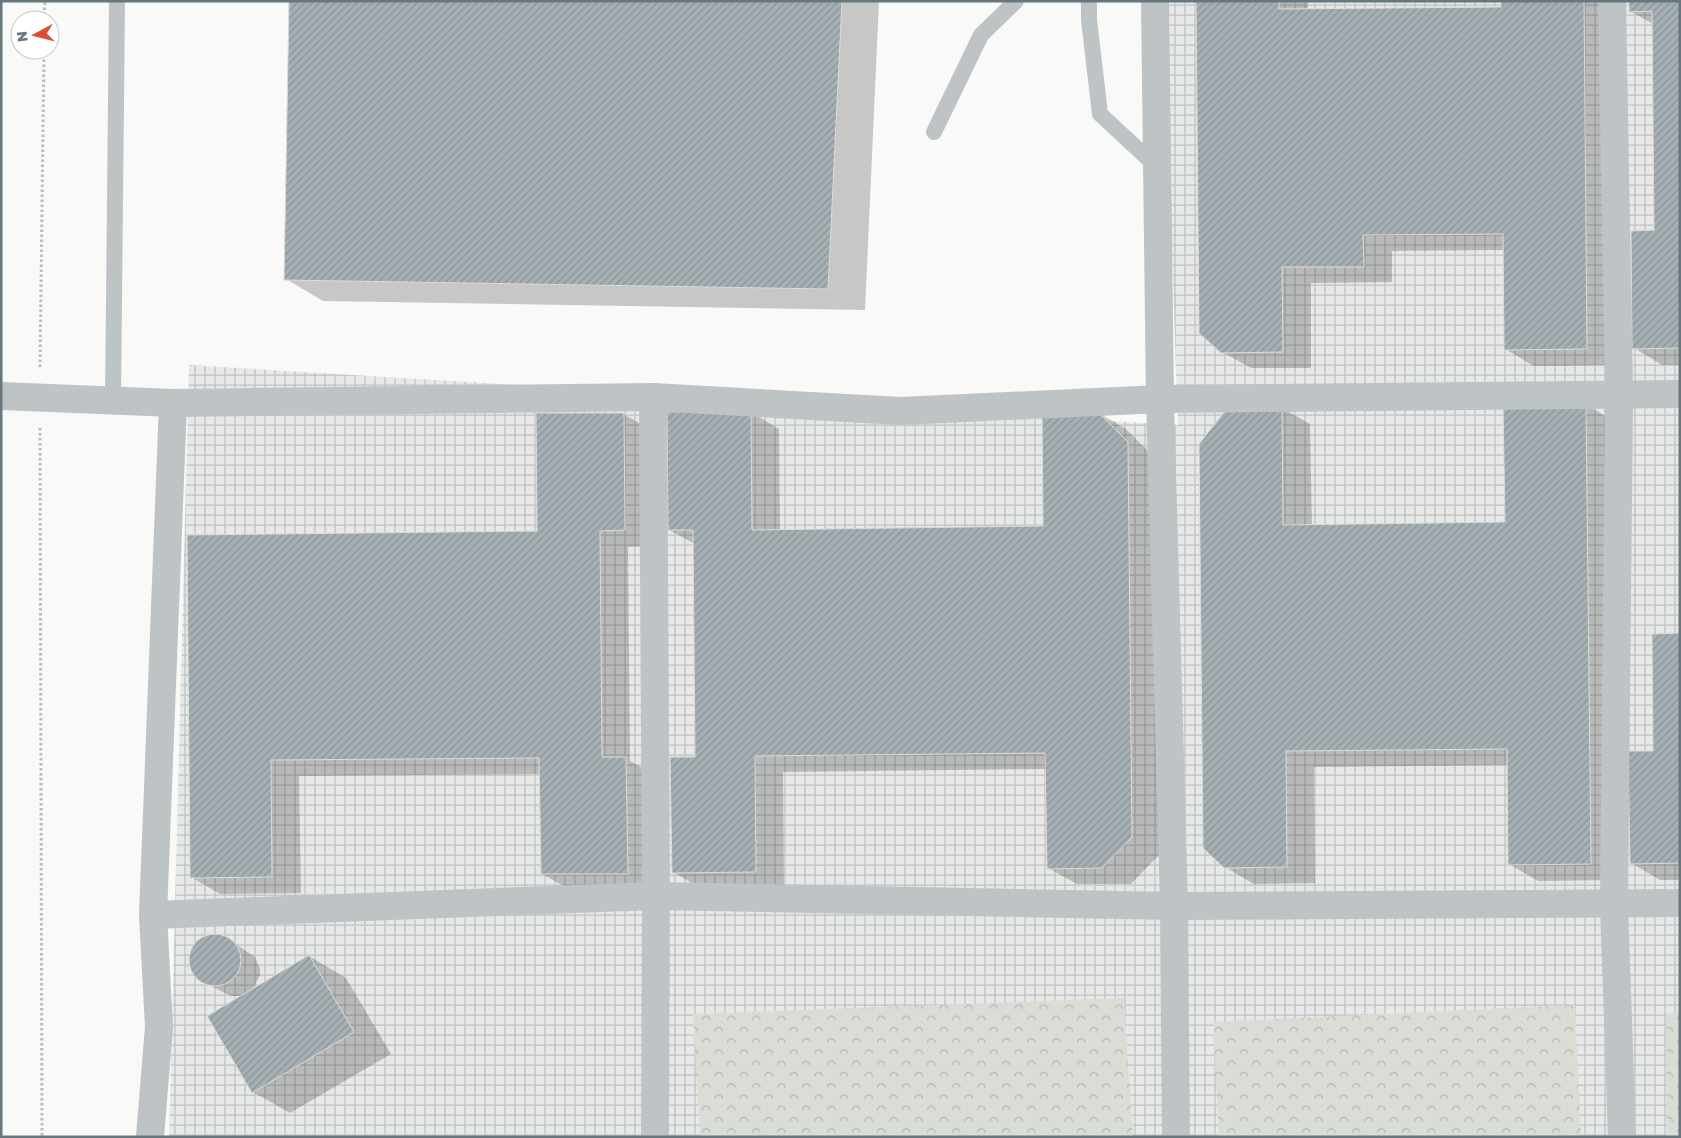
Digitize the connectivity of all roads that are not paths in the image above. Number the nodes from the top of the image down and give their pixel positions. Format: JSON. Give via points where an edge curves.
{"nodes":[{"id":1,"x":117,"y":1,"type":"edge"},
{"id":2,"x":1016,"y":1,"type":"edge"},
{"id":3,"x":1089,"y":1,"type":"edge"},
{"id":4,"x":1155,"y":1,"type":"edge"},
{"id":5,"x":1612,"y":1,"type":"edge"},
{"id":6,"x":934,"y":132,"type":"dead end"},
{"id":7,"x":1157,"y":167,"type":"junction"},
{"id":8,"x":1680,"y":394,"type":"edge"},
{"id":9,"x":1619,"y":395,"type":"junction"},
{"id":10,"x":1,"y":396,"type":"edge"},
{"id":11,"x":653,"y":397,"type":"junction"},
{"id":12,"x":1160,"y":399,"type":"junction"},
{"id":13,"x":113,"y":401,"type":"junction"},
{"id":14,"x":173,"y":403,"type":"junction"},
{"id":15,"x":656,"y":896,"type":"junction"},
{"id":16,"x":1680,"y":903,"type":"edge"},
{"id":17,"x":1614,"y":904,"type":"junction"},
{"id":18,"x":1174,"y":906,"type":"junction"},
{"id":19,"x":153,"y":914,"type":"junction"},
{"id":20,"x":150,"y":1137,"type":"edge"},
{"id":21,"x":655,"y":1137,"type":"edge"},
{"id":22,"x":1176,"y":1137,"type":"edge"},
{"id":23,"x":1622,"y":1137,"type":"edge"}],
"edges":[{"from":1,"to":13,"type":"lane"},
{"from":2,"to":6,"type":"lane","via":[[981,35]]},
{"from":3,"to":7,"type":"lane","via":[[1100,114]]},
{"from":4,"to":7,"type":"street"},
{"from":5,"to":9,"type":"street"},
{"from":7,"to":12,"type":"street"},
{"from":8,"to":9,"type":"street"},
{"from":9,"to":12,"type":"street"},
{"from":9,"to":17,"type":"street"},
{"from":10,"to":13,"type":"street"},
{"from":11,"to":12,"type":"street","via":[[900,411]]},
{"from":11,"to":14,"type":"street"},
{"from":11,"to":15,"type":"street"},
{"from":12,"to":18,"type":"street"},
{"from":13,"to":14,"type":"street"},
{"from":14,"to":19,"type":"street"},
{"from":15,"to":18,"type":"street"},
{"from":15,"to":19,"type":"street"},
{"from":15,"to":21,"type":"street"},
{"from":16,"to":17,"type":"street"},
{"from":17,"to":18,"type":"street"},
{"from":17,"to":23,"type":"street"},
{"from":18,"to":22,"type":"street"},
{"from":19,"to":20,"type":"street","via":[[159,1027]]}]}
